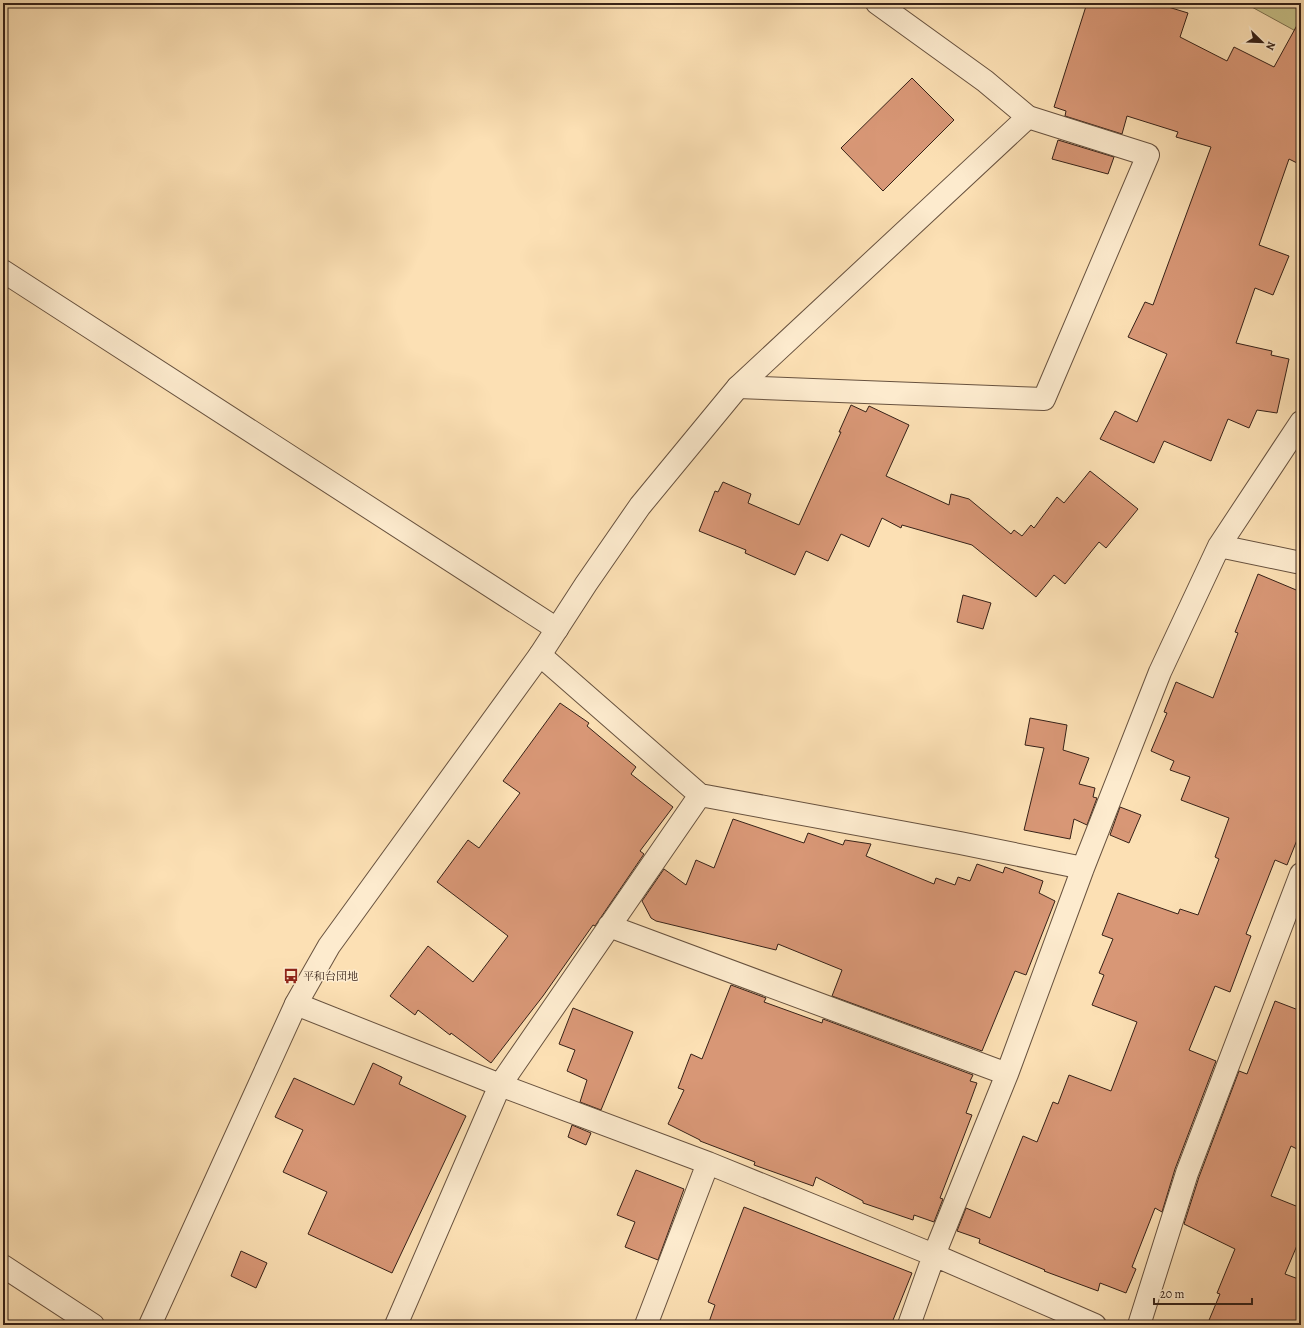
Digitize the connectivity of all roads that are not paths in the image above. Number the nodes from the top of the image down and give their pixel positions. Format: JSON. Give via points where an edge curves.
{"nodes":[{"id":1,"x":877,"y":3,"type":"edge"},
{"id":2,"x":1028,"y":117,"type":"junction"},
{"id":3,"x":3,"y":271,"type":"edge"},
{"id":4,"x":738,"y":387,"type":"junction"},
{"id":5,"x":1301,"y":422,"type":"edge"},
{"id":6,"x":1220,"y":546,"type":"junction"},
{"id":7,"x":1301,"y":563,"type":"edge"},
{"id":8,"x":557,"y":629,"type":"junction"},
{"id":9,"x":540,"y":655,"type":"junction"},
{"id":10,"x":700,"y":795,"type":"junction"},
{"id":11,"x":1083,"y":868,"type":"junction"},
{"id":12,"x":1301,"y":874,"type":"edge"},
{"id":13,"x":609,"y":926,"type":"junction"},
{"id":14,"x":296,"y":1004,"type":"junction"},
{"id":15,"x":1007,"y":1074,"type":"junction"},
{"id":16,"x":500,"y":1086,"type":"junction"},
{"id":17,"x":708,"y":1163,"type":"junction"},
{"id":18,"x":934,"y":1255,"type":"junction"},
{"id":19,"x":3,"y":1266,"type":"edge"},
{"id":20,"x":93,"y":1325,"type":"edge"},
{"id":21,"x":150,"y":1325,"type":"edge"},
{"id":22,"x":396,"y":1325,"type":"edge"},
{"id":23,"x":646,"y":1325,"type":"edge"},
{"id":24,"x":909,"y":1325,"type":"edge"},
{"id":25,"x":1095,"y":1325,"type":"edge"},
{"id":26,"x":1139,"y":1325,"type":"edge"}],
"edges":[{"from":1,"to":2,"type":"street","via":[[985,81]]},
{"from":2,"to":4,"type":"street"},
{"from":2,"to":4,"type":"street","via":[[1148,155],[1044,400]]},
{"from":3,"to":8,"type":"street"},
{"from":4,"to":8,"type":"street","via":[[640,506]]},
{"from":5,"to":6,"type":"street"},
{"from":6,"to":7,"type":"street"},
{"from":6,"to":11,"type":"street","via":[[1160,672]]},
{"from":8,"to":9,"type":"street"},
{"from":9,"to":10,"type":"street"},
{"from":9,"to":14,"type":"street","via":[[329,946]]},
{"from":10,"to":11,"type":"street"},
{"from":10,"to":13,"type":"street"},
{"from":11,"to":15,"type":"street"},
{"from":12,"to":26,"type":"street","via":[[1187,1173]]},
{"from":13,"to":15,"type":"street"},
{"from":13,"to":16,"type":"street"},
{"from":14,"to":16,"type":"street"},
{"from":14,"to":21,"type":"street"},
{"from":15,"to":18,"type":"street"},
{"from":16,"to":17,"type":"street"},
{"from":16,"to":22,"type":"street"},
{"from":17,"to":18,"type":"street"},
{"from":17,"to":23,"type":"street"},
{"from":18,"to":24,"type":"street"},
{"from":18,"to":25,"type":"street"},
{"from":19,"to":20,"type":"street"}]}
